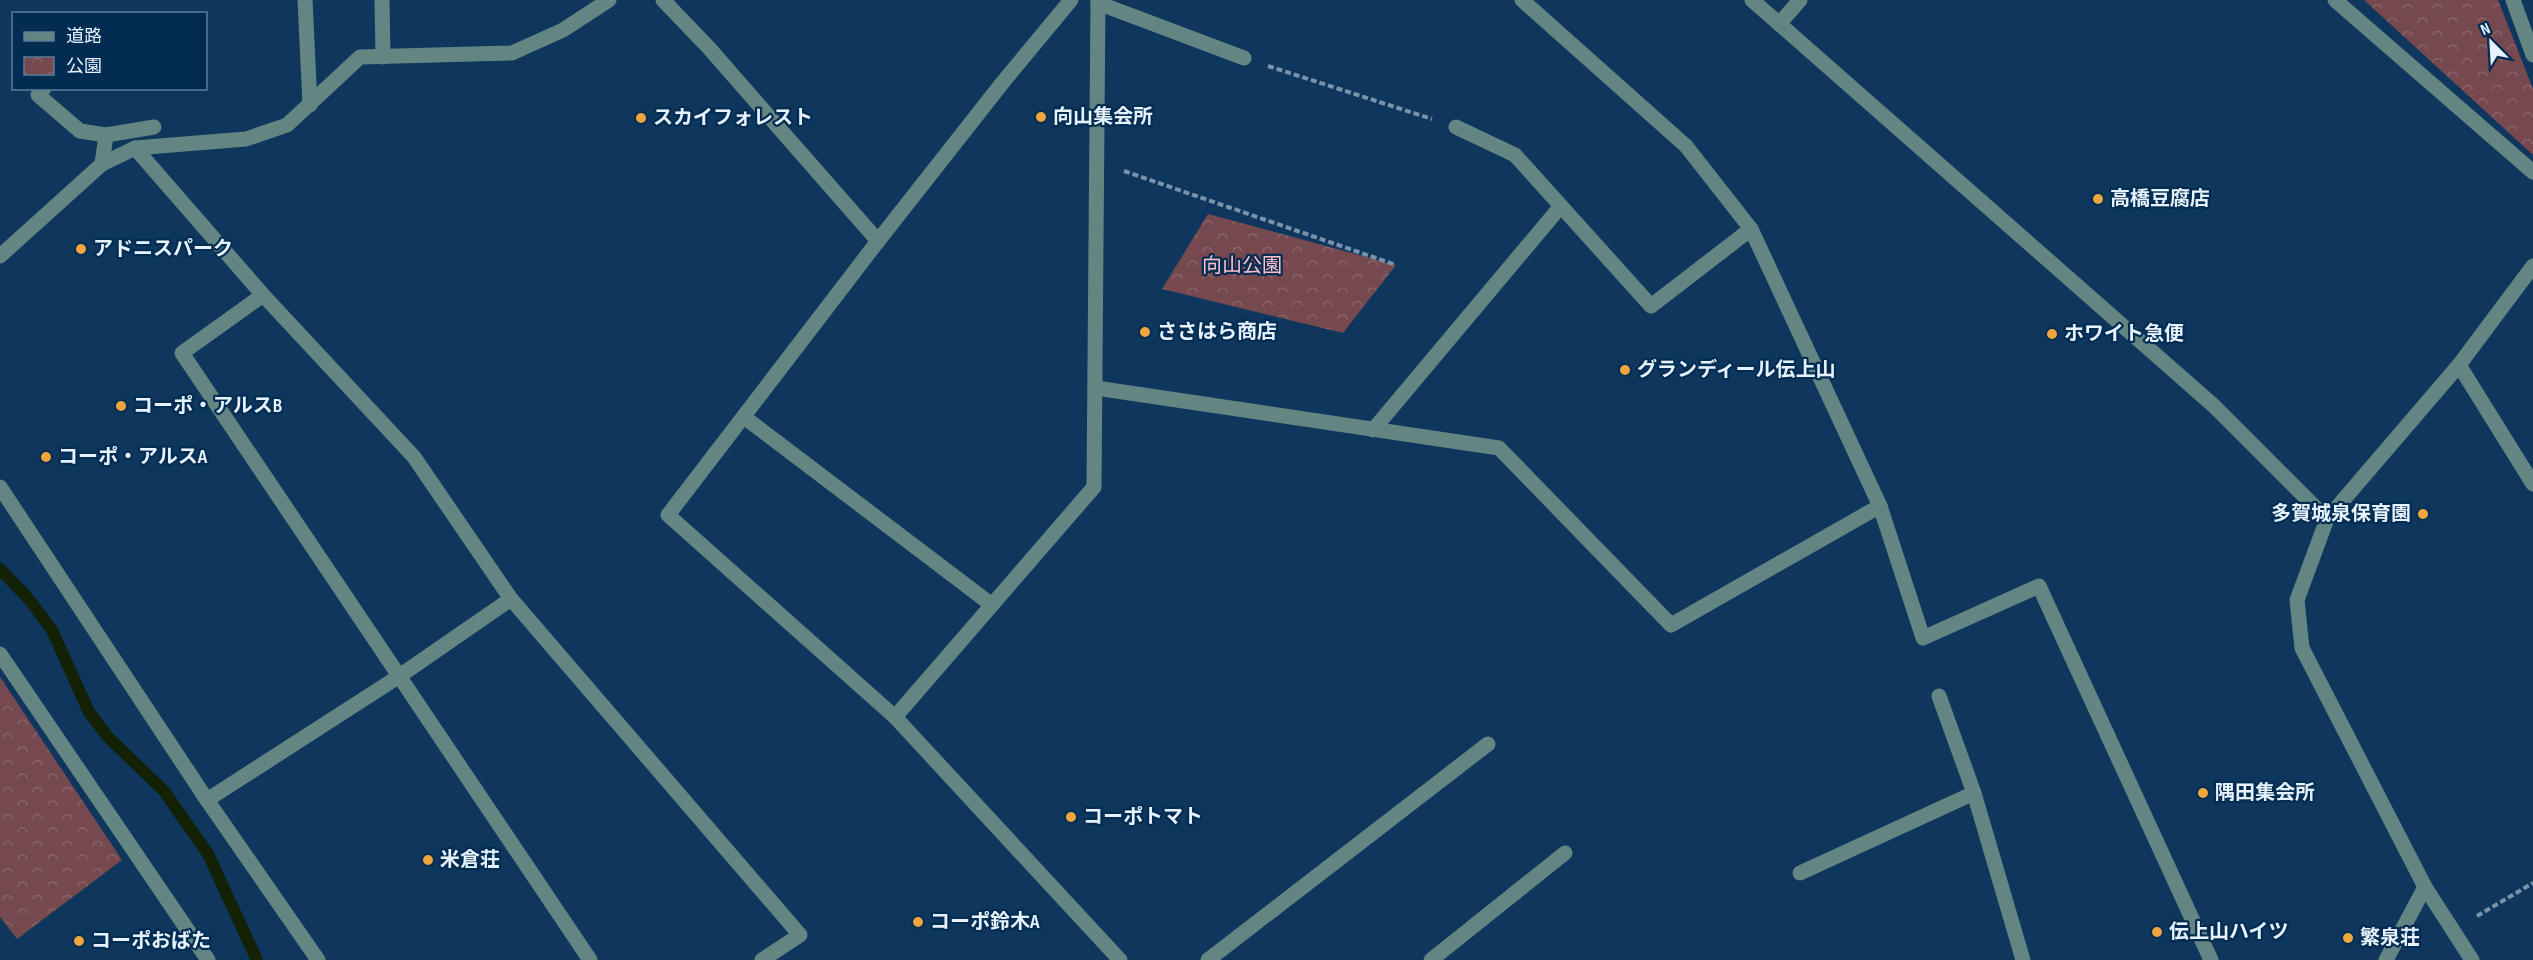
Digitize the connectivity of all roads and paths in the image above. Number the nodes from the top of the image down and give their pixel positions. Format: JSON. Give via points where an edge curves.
{"nodes":[{"id":1,"x":305,"y":0,"type":"edge"},
{"id":2,"x":382,"y":0,"type":"edge"},
{"id":3,"x":609,"y":0,"type":"edge"},
{"id":4,"x":663,"y":0,"type":"edge"},
{"id":5,"x":1071,"y":0,"type":"edge"},
{"id":6,"x":1522,"y":0,"type":"edge"},
{"id":7,"x":1752,"y":0,"type":"edge"},
{"id":8,"x":1800,"y":0,"type":"edge"},
{"id":9,"x":2335,"y":0,"type":"edge"},
{"id":10,"x":2512,"y":0,"type":"edge"},
{"id":11,"x":1098,"y":1,"type":"edge"},
{"id":12,"x":1779,"y":24,"type":"junction"},
{"id":13,"x":2533,"y":55,"type":"edge"},
{"id":14,"x":383,"y":57,"type":"junction"},
{"id":15,"x":1244,"y":58,"type":"joint"},
{"id":16,"x":42,"y":90,"type":"edge"},
{"id":17,"x":310,"y":105,"type":"junction"},
{"id":18,"x":154,"y":127,"type":"dead end"},
{"id":19,"x":1456,"y":127,"type":"joint"},
{"id":20,"x":106,"y":135,"type":"junction"},
{"id":21,"x":135,"y":148,"type":"junction"},
{"id":22,"x":1098,"y":162,"type":"junction"},
{"id":23,"x":102,"y":164,"type":"junction"},
{"id":24,"x":2533,"y":172,"type":"edge"},
{"id":25,"x":1561,"y":206,"type":"junction"},
{"id":26,"x":1751,"y":229,"type":"junction"},
{"id":27,"x":878,"y":241,"type":"junction"},
{"id":28,"x":0,"y":256,"type":"edge"},
{"id":29,"x":1396,"y":265,"type":"dead end"},
{"id":30,"x":2533,"y":266,"type":"edge"},
{"id":31,"x":262,"y":295,"type":"junction"},
{"id":32,"x":2459,"y":365,"type":"junction"},
{"id":33,"x":1096,"y":388,"type":"junction"},
{"id":34,"x":744,"y":417,"type":"junction"},
{"id":35,"x":1373,"y":430,"type":"junction"},
{"id":36,"x":2533,"y":484,"type":"edge"},
{"id":37,"x":0,"y":487,"type":"edge"},
{"id":38,"x":1880,"y":506,"type":"junction"},
{"id":39,"x":2327,"y":519,"type":"junction"},
{"id":40,"x":511,"y":599,"type":"junction"},
{"id":41,"x":992,"y":605,"type":"junction"},
{"id":42,"x":0,"y":654,"type":"edge"},
{"id":43,"x":398,"y":677,"type":"junction"},
{"id":44,"x":1939,"y":696,"type":"dead end"},
{"id":45,"x":895,"y":717,"type":"junction"},
{"id":46,"x":1488,"y":744,"type":"dead end"},
{"id":47,"x":1974,"y":794,"type":"junction"},
{"id":48,"x":207,"y":800,"type":"junction"},
{"id":49,"x":1565,"y":853,"type":"dead end"},
{"id":50,"x":1800,"y":873,"type":"dead end"},
{"id":51,"x":2533,"y":883,"type":"edge"},
{"id":52,"x":2425,"y":887,"type":"junction"},
{"id":53,"x":2453,"y":931,"type":"junction"},
{"id":54,"x":208,"y":960,"type":"edge"},
{"id":55,"x":318,"y":960,"type":"edge"},
{"id":56,"x":590,"y":960,"type":"edge"},
{"id":57,"x":762,"y":960,"type":"edge"},
{"id":58,"x":1120,"y":960,"type":"edge"},
{"id":59,"x":1208,"y":960,"type":"edge"},
{"id":60,"x":1431,"y":960,"type":"edge"},
{"id":61,"x":2023,"y":960,"type":"edge"},
{"id":62,"x":2211,"y":960,"type":"edge"},
{"id":63,"x":2386,"y":960,"type":"edge"},
{"id":64,"x":2472,"y":960,"type":"edge"}],
"edges":[{"from":1,"to":17,"type":"street"},
{"from":2,"to":14,"type":"street"},
{"from":3,"to":14,"type":"street","via":[[563,30],[512,53]]},
{"from":4,"to":27,"type":"street"},
{"from":5,"to":27,"type":"street"},
{"from":6,"to":26,"type":"street","via":[[1686,146]]},
{"from":7,"to":12,"type":"street"},
{"from":8,"to":12,"type":"street"},
{"from":9,"to":24,"type":"street"},
{"from":10,"to":13,"type":"street"},
{"from":11,"to":15,"type":"street"},
{"from":11,"to":22,"type":"street"},
{"from":12,"to":39,"type":"street","via":[[2214,406]]},
{"from":14,"to":17,"type":"street","via":[[360,57]]},
{"from":15,"to":19,"type":"path"},
{"from":16,"to":20,"type":"street","via":[[38,95],[80,131]]},
{"from":17,"to":21,"type":"street","via":[[287,125],[246,139]]},
{"from":18,"to":20,"type":"street"},
{"from":19,"to":25,"type":"street","via":[[1515,155]]},
{"from":20,"to":23,"type":"street"},
{"from":21,"to":23,"type":"street"},
{"from":21,"to":31,"type":"street"},
{"from":22,"to":29,"type":"path"},
{"from":22,"to":33,"type":"street"},
{"from":23,"to":28,"type":"street"},
{"from":25,"to":26,"type":"street","via":[[1651,306]]},
{"from":25,"to":35,"type":"street"},
{"from":26,"to":38,"type":"street"},
{"from":27,"to":34,"type":"street"},
{"from":30,"to":32,"type":"street"},
{"from":31,"to":40,"type":"street","via":[[414,457]]},
{"from":31,"to":43,"type":"street","via":[[182,353]]},
{"from":32,"to":36,"type":"street"},
{"from":32,"to":39,"type":"street"},
{"from":33,"to":35,"type":"street"},
{"from":33,"to":41,"type":"street","via":[[1094,487]]},
{"from":34,"to":41,"type":"street"},
{"from":34,"to":45,"type":"street","via":[[668,515]]},
{"from":35,"to":38,"type":"street","via":[[1499,448],[1671,625]]},
{"from":37,"to":48,"type":"street"},
{"from":38,"to":62,"type":"street","via":[[1923,638],[2039,586]]},
{"from":39,"to":52,"type":"street","via":[[2296,600],[2302,648]]},
{"from":40,"to":43,"type":"street"},
{"from":40,"to":57,"type":"street","via":[[800,935]]},
{"from":41,"to":45,"type":"street"},
{"from":42,"to":54,"type":"street"},
{"from":43,"to":48,"type":"street"},
{"from":43,"to":56,"type":"street"},
{"from":44,"to":47,"type":"street"},
{"from":45,"to":58,"type":"street"},
{"from":46,"to":59,"type":"street"},
{"from":47,"to":50,"type":"street"},
{"from":47,"to":61,"type":"street"},
{"from":48,"to":55,"type":"street"},
{"from":49,"to":60,"type":"street"},
{"from":51,"to":53,"type":"path"},
{"from":52,"to":53,"type":"street"},
{"from":52,"to":63,"type":"street"},
{"from":53,"to":64,"type":"street"}]}
